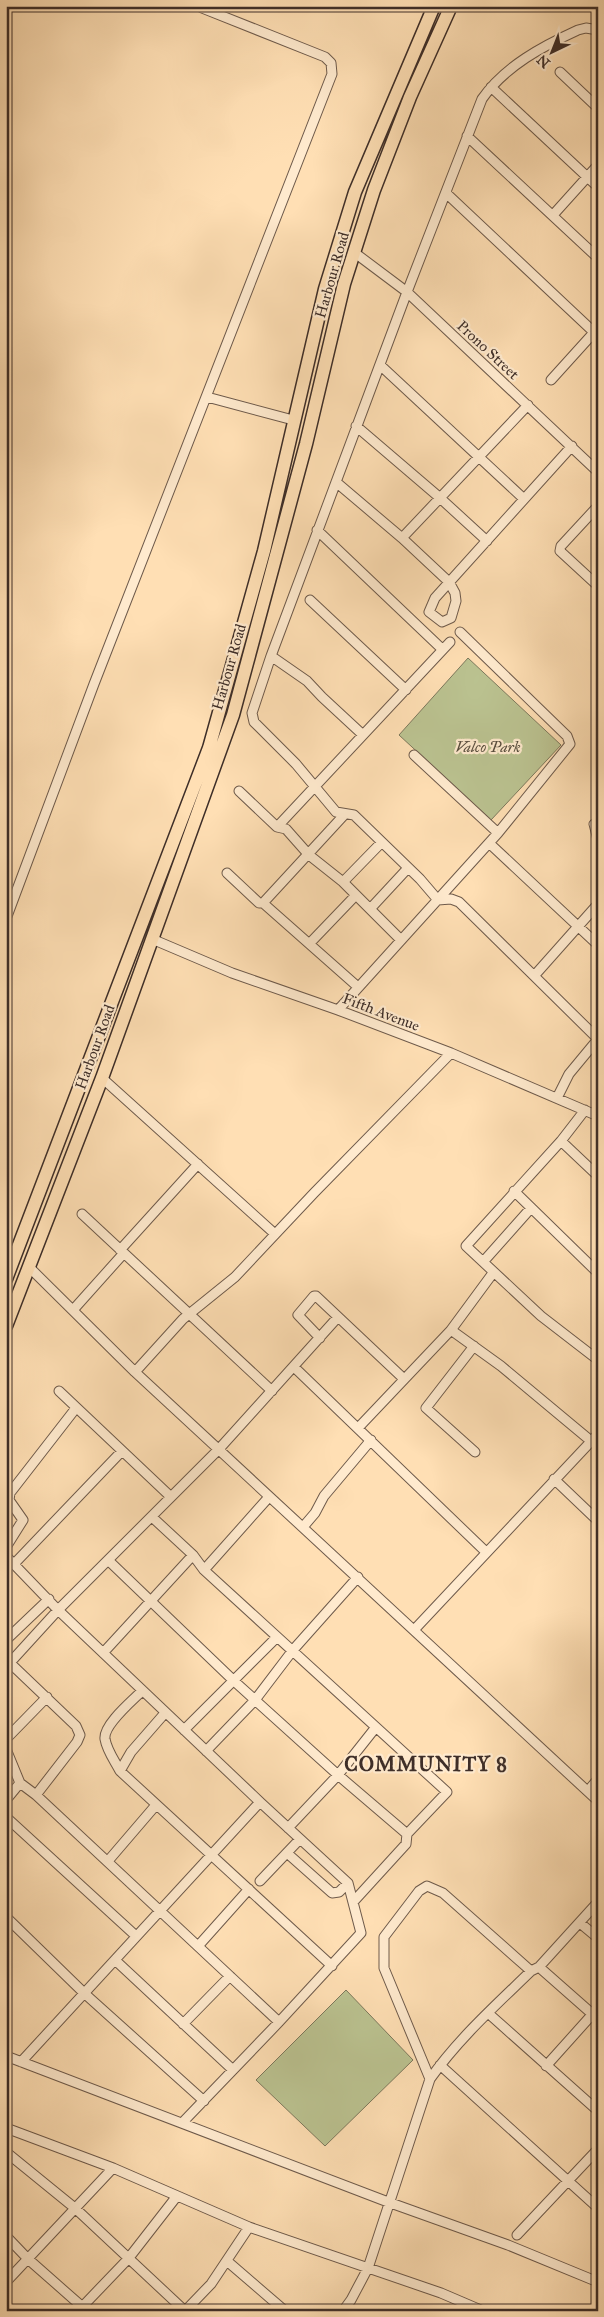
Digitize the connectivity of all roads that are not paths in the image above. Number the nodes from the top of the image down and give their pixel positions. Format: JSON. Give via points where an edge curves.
{"nodes":[{"id":1,"x":202,"y":6,"type":"edge"},
{"id":2,"x":434,"y":6,"type":"edge"},
{"id":3,"x":451,"y":6,"type":"edge"},
{"id":4,"x":598,"y":30,"type":"edge"},
{"id":5,"x":560,"y":72,"type":"dead end"},
{"id":6,"x":491,"y":87,"type":"junction"},
{"id":7,"x":598,"y":108,"type":"edge"},
{"id":8,"x":467,"y":136,"type":"junction"},
{"id":9,"x":598,"y":165,"type":"edge"},
{"id":10,"x":587,"y":177,"type":"junction"},
{"id":11,"x":598,"y":187,"type":"edge"},
{"id":12,"x":446,"y":192,"type":"junction"},
{"id":13,"x":553,"y":215,"type":"junction"},
{"id":14,"x":355,"y":253,"type":"junction"},
{"id":15,"x":598,"y":258,"type":"edge"},
{"id":16,"x":407,"y":292,"type":"junction"},
{"id":17,"x":596,"y":332,"type":"edge"},
{"id":18,"x":380,"y":365,"type":"junction"},
{"id":19,"x":550,"y":380,"type":"dead end"},
{"id":20,"x":207,"y":398,"type":"junction"},
{"id":21,"x":528,"y":405,"type":"junction"},
{"id":22,"x":294,"y":420,"type":"junction"},
{"id":23,"x":356,"y":426,"type":"junction"},
{"id":24,"x":572,"y":446,"type":"junction"},
{"id":25,"x":479,"y":457,"type":"junction"},
{"id":26,"x":598,"y":472,"type":"edge"},
{"id":27,"x":336,"y":482,"type":"junction"},
{"id":28,"x":439,"y":497,"type":"junction"},
{"id":29,"x":524,"y":499,"type":"junction"},
{"id":30,"x":598,"y":506,"type":"edge"},
{"id":31,"x":317,"y":530,"type":"junction"},
{"id":32,"x":402,"y":538,"type":"junction"},
{"id":33,"x":487,"y":541,"type":"junction"},
{"id":34,"x":598,"y":586,"type":"edge"},
{"id":35,"x":310,"y":600,"type":"dead end"},
{"id":36,"x":460,"y":632,"type":"dead end"},
{"id":37,"x":450,"y":642,"type":"dead end"},
{"id":38,"x":442,"y":649,"type":"junction"},
{"id":39,"x":271,"y":656,"type":"junction"},
{"id":40,"x":406,"y":690,"type":"junction"},
{"id":41,"x":363,"y":735,"type":"junction"},
{"id":42,"x":414,"y":755,"type":"dead end"},
{"id":43,"x":315,"y":787,"type":"junction"},
{"id":44,"x":239,"y":791,"type":"dead end"},
{"id":45,"x":345,"y":814,"type":"junction"},
{"id":46,"x":594,"y":824,"type":"dead end"},
{"id":47,"x":277,"y":828,"type":"junction"},
{"id":48,"x":498,"y":833,"type":"junction"},
{"id":49,"x":598,"y":840,"type":"edge"},
{"id":50,"x":381,"y":843,"type":"junction"},
{"id":51,"x":489,"y":843,"type":"junction"},
{"id":52,"x":309,"y":855,"type":"junction"},
{"id":53,"x":408,"y":868,"type":"junction"},
{"id":54,"x":226,"y":873,"type":"dead end"},
{"id":55,"x":344,"y":882,"type":"junction"},
{"id":56,"x":356,"y":895,"type":"junction"},
{"id":57,"x":438,"y":900,"type":"junction"},
{"id":58,"x":263,"y":903,"type":"junction"},
{"id":59,"x":598,"y":904,"type":"edge"},
{"id":60,"x":370,"y":909,"type":"junction"},
{"id":61,"x":6,"y":919,"type":"edge"},
{"id":62,"x":577,"y":926,"type":"junction"},
{"id":63,"x":152,"y":940,"type":"junction"},
{"id":64,"x":402,"y":940,"type":"junction"},
{"id":65,"x":310,"y":943,"type":"junction"},
{"id":66,"x":598,"y":945,"type":"edge"},
{"id":67,"x":534,"y":976,"type":"junction"},
{"id":68,"x":358,"y":987,"type":"junction"},
{"id":69,"x":338,"y":1010,"type":"junction"},
{"id":70,"x":451,"y":1053,"type":"junction"},
{"id":71,"x":102,"y":1078,"type":"junction"},
{"id":72,"x":557,"y":1098,"type":"junction"},
{"id":73,"x":585,"y":1110,"type":"junction"},
{"id":74,"x":598,"y":1116,"type":"edge"},
{"id":75,"x":561,"y":1141,"type":"junction"},
{"id":76,"x":198,"y":1164,"type":"junction"},
{"id":77,"x":598,"y":1176,"type":"edge"},
{"id":78,"x":514,"y":1191,"type":"junction"},
{"id":79,"x":531,"y":1208,"type":"junction"},
{"id":80,"x":82,"y":1214,"type":"dead end"},
{"id":81,"x":275,"y":1234,"type":"junction"},
{"id":82,"x":122,"y":1251,"type":"junction"},
{"id":83,"x":483,"y":1262,"type":"junction"},
{"id":84,"x":29,"y":1267,"type":"junction"},
{"id":85,"x":598,"y":1272,"type":"edge"},
{"id":86,"x":493,"y":1273,"type":"junction"},
{"id":87,"x":6,"y":1279,"type":"edge"},
{"id":88,"x":73,"y":1310,"type":"junction"},
{"id":89,"x":190,"y":1314,"type":"junction"},
{"id":90,"x":338,"y":1317,"type":"junction"},
{"id":91,"x":6,"y":1326,"type":"edge"},
{"id":92,"x":451,"y":1330,"type":"junction"},
{"id":93,"x":320,"y":1338,"type":"junction"},
{"id":94,"x":474,"y":1346,"type":"junction"},
{"id":95,"x":598,"y":1360,"type":"edge"},
{"id":96,"x":294,"y":1367,"type":"junction"},
{"id":97,"x":135,"y":1372,"type":"junction"},
{"id":98,"x":404,"y":1379,"type":"junction"},
{"id":99,"x":59,"y":1391,"type":"dead end"},
{"id":100,"x":272,"y":1391,"type":"junction"},
{"id":101,"x":76,"y":1408,"type":"junction"},
{"id":102,"x":358,"y":1428,"type":"junction"},
{"id":103,"x":594,"y":1437,"type":"edge"},
{"id":104,"x":371,"y":1440,"type":"junction"},
{"id":105,"x":218,"y":1449,"type":"junction"},
{"id":106,"x":122,"y":1451,"type":"junction"},
{"id":107,"x":475,"y":1452,"type":"dead end"},
{"id":108,"x":554,"y":1479,"type":"junction"},
{"id":109,"x":8,"y":1497,"type":"edge"},
{"id":110,"x":171,"y":1497,"type":"junction"},
{"id":111,"x":269,"y":1497,"type":"junction"},
{"id":112,"x":152,"y":1517,"type":"junction"},
{"id":113,"x":598,"y":1521,"type":"edge"},
{"id":114,"x":303,"y":1527,"type":"junction"},
{"id":115,"x":6,"y":1546,"type":"edge"},
{"id":116,"x":486,"y":1552,"type":"junction"},
{"id":117,"x":193,"y":1555,"type":"junction"},
{"id":118,"x":6,"y":1556,"type":"edge"},
{"id":119,"x":109,"y":1561,"type":"junction"},
{"id":120,"x":14,"y":1564,"type":"junction"},
{"id":121,"x":204,"y":1570,"type":"junction"},
{"id":122,"x":358,"y":1577,"type":"junction"},
{"id":123,"x":49,"y":1599,"type":"junction"},
{"id":124,"x":150,"y":1602,"type":"junction"},
{"id":125,"x":58,"y":1610,"type":"junction"},
{"id":126,"x":414,"y":1630,"type":"junction"},
{"id":127,"x":276,"y":1637,"type":"junction"},
{"id":128,"x":6,"y":1640,"type":"edge"},
{"id":129,"x":293,"y":1650,"type":"junction"},
{"id":130,"x":103,"y":1653,"type":"junction"},
{"id":131,"x":8,"y":1665,"type":"edge"},
{"id":132,"x":234,"y":1681,"type":"junction"},
{"id":133,"x":142,"y":1691,"type":"junction"},
{"id":134,"x":47,"y":1697,"type":"junction"},
{"id":135,"x":255,"y":1700,"type":"junction"},
{"id":136,"x":166,"y":1713,"type":"junction"},
{"id":137,"x":376,"y":1727,"type":"junction"},
{"id":138,"x":184,"y":1730,"type":"junction"},
{"id":139,"x":6,"y":1739,"type":"edge"},
{"id":140,"x":6,"y":1749,"type":"edge"},
{"id":141,"x":206,"y":1752,"type":"junction"},
{"id":142,"x":120,"y":1771,"type":"junction"},
{"id":143,"x":338,"y":1775,"type":"junction"},
{"id":144,"x":598,"y":1779,"type":"edge"},
{"id":145,"x":20,"y":1784,"type":"junction"},
{"id":146,"x":588,"y":1791,"type":"junction"},
{"id":147,"x":36,"y":1795,"type":"junction"},
{"id":148,"x":6,"y":1800,"type":"edge"},
{"id":149,"x":598,"y":1801,"type":"edge"},
{"id":150,"x":260,"y":1802,"type":"junction"},
{"id":151,"x":156,"y":1805,"type":"junction"},
{"id":152,"x":6,"y":1816,"type":"edge"},
{"id":153,"x":288,"y":1828,"type":"junction"},
{"id":154,"x":407,"y":1834,"type":"junction"},
{"id":155,"x":300,"y":1839,"type":"junction"},
{"id":156,"x":287,"y":1853,"type":"junction"},
{"id":157,"x":212,"y":1854,"type":"junction"},
{"id":158,"x":108,"y":1861,"type":"junction"},
{"id":159,"x":260,"y":1881,"type":"dead end"},
{"id":160,"x":348,"y":1883,"type":"junction"},
{"id":161,"x":249,"y":1889,"type":"junction"},
{"id":162,"x":354,"y":1901,"type":"junction"},
{"id":163,"x":598,"y":1902,"type":"edge"},
{"id":164,"x":160,"y":1909,"type":"junction"},
{"id":165,"x":6,"y":1917,"type":"edge"},
{"id":166,"x":580,"y":1923,"type":"junction"},
{"id":167,"x":136,"y":1936,"type":"junction"},
{"id":168,"x":598,"y":1938,"type":"edge"},
{"id":169,"x":199,"y":1945,"type":"junction"},
{"id":170,"x":114,"y":1960,"type":"junction"},
{"id":171,"x":332,"y":1966,"type":"junction"},
{"id":172,"x":535,"y":1969,"type":"junction"},
{"id":173,"x":230,"y":1976,"type":"junction"},
{"id":174,"x":84,"y":1994,"type":"junction"},
{"id":175,"x":488,"y":2013,"type":"junction"},
{"id":176,"x":596,"y":2014,"type":"edge"},
{"id":177,"x":280,"y":2022,"type":"junction"},
{"id":178,"x":183,"y":2024,"type":"junction"},
{"id":179,"x":6,"y":2056,"type":"edge"},
{"id":180,"x":21,"y":2062,"type":"junction"},
{"id":181,"x":440,"y":2065,"type":"junction"},
{"id":182,"x":546,"y":2066,"type":"junction"},
{"id":183,"x":233,"y":2070,"type":"junction"},
{"id":184,"x":430,"y":2079,"type":"junction"},
{"id":185,"x":204,"y":2101,"type":"junction"},
{"id":186,"x":598,"y":2111,"type":"edge"},
{"id":187,"x":182,"y":2123,"type":"junction"},
{"id":188,"x":6,"y":2128,"type":"edge"},
{"id":189,"x":598,"y":2149,"type":"edge"},
{"id":190,"x":6,"y":2152,"type":"edge"},
{"id":191,"x":113,"y":2168,"type":"junction"},
{"id":192,"x":567,"y":2182,"type":"junction"},
{"id":193,"x":177,"y":2196,"type":"junction"},
{"id":194,"x":388,"y":2202,"type":"junction"},
{"id":195,"x":598,"y":2208,"type":"edge"},
{"id":196,"x":76,"y":2209,"type":"junction"},
{"id":197,"x":249,"y":2227,"type":"junction"},
{"id":198,"x":517,"y":2235,"type":"dead end"},
{"id":199,"x":6,"y":2236,"type":"edge"},
{"id":200,"x":128,"y":2259,"type":"junction"},
{"id":201,"x":28,"y":2260,"type":"junction"},
{"id":202,"x":227,"y":2261,"type":"junction"},
{"id":203,"x":368,"y":2268,"type":"junction"},
{"id":204,"x":6,"y":2282,"type":"edge"},
{"id":205,"x":598,"y":2282,"type":"edge"},
{"id":206,"x":85,"y":2309,"type":"edge"},
{"id":207,"x":285,"y":2311,"type":"edge"},
{"id":208,"x":342,"y":2311,"type":"edge"},
{"id":209,"x":483,"y":2311,"type":"edge"}],
"edges":[{"from":1,"to":20,"type":"street","via":[[324,57],[333,68]]},
{"from":2,"to":22,"type":"highway","name":"Harbour Road","via":[[355,192],[325,288]]},
{"from":3,"to":14,"type":"highway","name":"Harbour Road","via":[[374,190]]},
{"from":4,"to":6,"type":"street","via":[[586,28],[557,39],[526,58]]},
{"from":5,"to":7,"type":"street"},
{"from":6,"to":8,"type":"street","via":[[482,99]]},
{"from":6,"to":10,"type":"street"},
{"from":8,"to":12,"type":"street"},
{"from":8,"to":13,"type":"street"},
{"from":9,"to":10,"type":"street"},
{"from":10,"to":11,"type":"street"},
{"from":10,"to":13,"type":"street"},
{"from":12,"to":16,"type":"street"},
{"from":12,"to":17,"type":"street"},
{"from":13,"to":15,"type":"street"},
{"from":14,"to":16,"type":"street","name":"Prono Street"},
{"from":14,"to":63,"type":"highway","name":"Harbour Road","via":[[344,284],[306,444],[233,715]]},
{"from":16,"to":18,"type":"street"},
{"from":16,"to":21,"type":"street","name":"Prono Street"},
{"from":17,"to":19,"type":"street"},
{"from":18,"to":23,"type":"street"},
{"from":18,"to":25,"type":"street"},
{"from":20,"to":22,"type":"street"},
{"from":20,"to":61,"type":"street"},
{"from":21,"to":24,"type":"street","name":"Prono Street"},
{"from":21,"to":25,"type":"street"},
{"from":22,"to":87,"type":"highway","name":"Harbour Road","via":[[264,551],[209,748]]},
{"from":23,"to":27,"type":"street"},
{"from":23,"to":28,"type":"street"},
{"from":24,"to":26,"type":"street","name":"Prono Street"},
{"from":24,"to":29,"type":"street"},
{"from":25,"to":28,"type":"street"},
{"from":25,"to":29,"type":"street"},
{"from":27,"to":31,"type":"street"},
{"from":27,"to":32,"type":"street"},
{"from":28,"to":32,"type":"street"},
{"from":28,"to":33,"type":"street"},
{"from":29,"to":33,"type":"street"},
{"from":30,"to":34,"type":"street","via":[[560,551]]},
{"from":31,"to":38,"type":"street"},
{"from":31,"to":39,"type":"street"},
{"from":32,"to":33,"type":"street","via":[[449,582]]},
{"from":35,"to":40,"type":"street"},
{"from":36,"to":48,"type":"street","via":[[570,740],[568,748]]},
{"from":37,"to":38,"type":"street"},
{"from":38,"to":40,"type":"street"},
{"from":39,"to":41,"type":"street","via":[[307,681]]},
{"from":39,"to":43,"type":"street","via":[[252,720]]},
{"from":40,"to":41,"type":"street"},
{"from":41,"to":43,"type":"street"},
{"from":42,"to":48,"type":"street"},
{"from":43,"to":45,"type":"street","via":[[336,812]]},
{"from":43,"to":47,"type":"street"},
{"from":44,"to":47,"type":"street"},
{"from":45,"to":50,"type":"street","via":[[354,815]]},
{"from":45,"to":52,"type":"street"},
{"from":46,"to":49,"type":"street"},
{"from":47,"to":52,"type":"street","via":[[286,829]]},
{"from":48,"to":51,"type":"street"},
{"from":50,"to":53,"type":"street"},
{"from":50,"to":55,"type":"street"},
{"from":51,"to":57,"type":"street"},
{"from":51,"to":62,"type":"street"},
{"from":52,"to":55,"type":"street"},
{"from":52,"to":58,"type":"street"},
{"from":53,"to":57,"type":"street"},
{"from":53,"to":60,"type":"street"},
{"from":54,"to":58,"type":"street","via":[[259,903]]},
{"from":55,"to":56,"type":"street"},
{"from":56,"to":60,"type":"street"},
{"from":56,"to":65,"type":"street"},
{"from":57,"to":64,"type":"street"},
{"from":57,"to":67,"type":"street","via":[[459,902]]},
{"from":58,"to":65,"type":"street"},
{"from":59,"to":62,"type":"street"},
{"from":60,"to":64,"type":"street"},
{"from":62,"to":66,"type":"street"},
{"from":62,"to":67,"type":"street"},
{"from":63,"to":69,"type":"street","name":"Fifth Avenue","via":[[232,973]]},
{"from":63,"to":71,"type":"highway","name":"Harbour Road"},
{"from":64,"to":68,"type":"street"},
{"from":65,"to":68,"type":"street"},
{"from":67,"to":72,"type":"street","via":[[598,1039],[569,1074]]},
{"from":68,"to":69,"type":"street"},
{"from":69,"to":70,"type":"street","name":"Fifth Avenue"},
{"from":70,"to":72,"type":"street","name":"Fifth Avenue"},
{"from":70,"to":81,"type":"street"},
{"from":71,"to":76,"type":"street"},
{"from":71,"to":84,"type":"highway","name":"Harbour Road"},
{"from":72,"to":73,"type":"street","name":"Fifth Avenue"},
{"from":73,"to":74,"type":"street","name":"Fifth Avenue"},
{"from":73,"to":75,"type":"street"},
{"from":75,"to":77,"type":"street"},
{"from":75,"to":78,"type":"street"},
{"from":76,"to":81,"type":"street"},
{"from":76,"to":82,"type":"street"},
{"from":78,"to":79,"type":"street"},
{"from":78,"to":83,"type":"street","via":[[466,1246]]},
{"from":79,"to":83,"type":"street"},
{"from":79,"to":85,"type":"street"},
{"from":80,"to":82,"type":"street"},
{"from":81,"to":89,"type":"street","via":[[235,1277]]},
{"from":82,"to":88,"type":"street"},
{"from":82,"to":89,"type":"street"},
{"from":83,"to":86,"type":"street"},
{"from":84,"to":88,"type":"street"},
{"from":84,"to":91,"type":"highway","name":"Harbour Road"},
{"from":86,"to":92,"type":"street"},
{"from":86,"to":95,"type":"street"},
{"from":88,"to":97,"type":"street"},
{"from":89,"to":97,"type":"street"},
{"from":89,"to":100,"type":"street"},
{"from":90,"to":93,"type":"street"},
{"from":90,"to":93,"type":"street","via":[[316,1296],[312,1297],[298,1315]]},
{"from":90,"to":98,"type":"street"},
{"from":92,"to":94,"type":"street"},
{"from":92,"to":98,"type":"street"},
{"from":93,"to":96,"type":"street"},
{"from":94,"to":103,"type":"street"},
{"from":94,"to":107,"type":"street","via":[[426,1408]]},
{"from":96,"to":100,"type":"street"},
{"from":96,"to":102,"type":"street"},
{"from":97,"to":105,"type":"street"},
{"from":98,"to":102,"type":"street"},
{"from":99,"to":101,"type":"street"},
{"from":100,"to":105,"type":"street"},
{"from":101,"to":106,"type":"street"},
{"from":101,"to":109,"type":"street"},
{"from":102,"to":104,"type":"street"},
{"from":103,"to":108,"type":"street"},
{"from":104,"to":114,"type":"street","via":[[324,1496]]},
{"from":104,"to":116,"type":"street"},
{"from":105,"to":110,"type":"street"},
{"from":105,"to":111,"type":"street"},
{"from":106,"to":110,"type":"street"},
{"from":106,"to":120,"type":"street"},
{"from":108,"to":113,"type":"street"},
{"from":108,"to":116,"type":"street"},
{"from":109,"to":115,"type":"street","via":[[23,1520]]},
{"from":110,"to":112,"type":"street"},
{"from":111,"to":114,"type":"street"},
{"from":111,"to":121,"type":"street"},
{"from":112,"to":117,"type":"street"},
{"from":112,"to":119,"type":"street"},
{"from":114,"to":122,"type":"street"},
{"from":116,"to":126,"type":"street"},
{"from":117,"to":121,"type":"street"},
{"from":117,"to":124,"type":"street"},
{"from":118,"to":120,"type":"street"},
{"from":119,"to":124,"type":"street"},
{"from":119,"to":125,"type":"street"},
{"from":120,"to":123,"type":"street"},
{"from":121,"to":127,"type":"street"},
{"from":122,"to":126,"type":"street"},
{"from":122,"to":129,"type":"street"},
{"from":123,"to":125,"type":"street"},
{"from":123,"to":128,"type":"street"},
{"from":124,"to":130,"type":"street"},
{"from":124,"to":132,"type":"street"},
{"from":125,"to":130,"type":"street"},
{"from":125,"to":131,"type":"street"},
{"from":126,"to":146,"type":"street"},
{"from":127,"to":129,"type":"street"},
{"from":127,"to":132,"type":"street"},
{"from":129,"to":135,"type":"street"},
{"from":129,"to":137,"type":"street"},
{"from":130,"to":133,"type":"street"},
{"from":131,"to":134,"type":"street"},
{"from":132,"to":135,"type":"street"},
{"from":132,"to":138,"type":"street"},
{"from":133,"to":136,"type":"street"},
{"from":133,"to":142,"type":"street","via":[[108,1726],[104,1738]]},
{"from":134,"to":139,"type":"street"},
{"from":134,"to":147,"type":"street","via":[[76,1726],[80,1735]]},
{"from":135,"to":141,"type":"street"},
{"from":135,"to":143,"type":"street"},
{"from":136,"to":138,"type":"street"},
{"from":136,"to":142,"type":"street","via":[[131,1752]]},
{"from":137,"to":143,"type":"street"},
{"from":137,"to":154,"type":"street","via":[[447,1792]]},
{"from":138,"to":141,"type":"street"},
{"from":140,"to":145,"type":"street"},
{"from":141,"to":150,"type":"street"},
{"from":142,"to":151,"type":"street"},
{"from":143,"to":153,"type":"street"},
{"from":143,"to":154,"type":"street"},
{"from":144,"to":146,"type":"street"},
{"from":145,"to":147,"type":"street"},
{"from":145,"to":148,"type":"street"},
{"from":146,"to":149,"type":"street"},
{"from":147,"to":158,"type":"street"},
{"from":150,"to":153,"type":"street"},
{"from":150,"to":157,"type":"street"},
{"from":151,"to":157,"type":"street"},
{"from":151,"to":158,"type":"street"},
{"from":152,"to":167,"type":"street"},
{"from":153,"to":155,"type":"street"},
{"from":154,"to":162,"type":"street","via":[[406,1844]]},
{"from":155,"to":156,"type":"street"},
{"from":155,"to":160,"type":"street"},
{"from":156,"to":159,"type":"street"},
{"from":156,"to":160,"type":"street","via":[[332,1893],[340,1892]]},
{"from":157,"to":161,"type":"street"},
{"from":157,"to":164,"type":"street"},
{"from":158,"to":164,"type":"street"},
{"from":160,"to":162,"type":"street"},
{"from":161,"to":169,"type":"street"},
{"from":161,"to":171,"type":"street"},
{"from":162,"to":171,"type":"street","via":[[361,1933]]},
{"from":163,"to":166,"type":"street"},
{"from":164,"to":167,"type":"street"},
{"from":164,"to":169,"type":"street"},
{"from":165,"to":174,"type":"street"},
{"from":166,"to":168,"type":"street"},
{"from":166,"to":172,"type":"street"},
{"from":167,"to":170,"type":"street"},
{"from":169,"to":173,"type":"street"},
{"from":170,"to":174,"type":"street"},
{"from":170,"to":178,"type":"street"},
{"from":171,"to":177,"type":"street"},
{"from":172,"to":175,"type":"street"},
{"from":172,"to":176,"type":"street"},
{"from":172,"to":184,"type":"street","via":[[443,1893],[427,1886],[419,1891],[384,1937],[384,1968]]},
{"from":173,"to":177,"type":"street"},
{"from":173,"to":178,"type":"street"},
{"from":174,"to":180,"type":"street"},
{"from":174,"to":185,"type":"street"},
{"from":175,"to":181,"type":"street"},
{"from":175,"to":182,"type":"street"},
{"from":176,"to":182,"type":"street"},
{"from":177,"to":183,"type":"street"},
{"from":178,"to":183,"type":"street"},
{"from":179,"to":180,"type":"street"},
{"from":180,"to":187,"type":"street"},
{"from":181,"to":184,"type":"street"},
{"from":181,"to":192,"type":"street"},
{"from":182,"to":186,"type":"street"},
{"from":183,"to":185,"type":"street"},
{"from":184,"to":194,"type":"street"},
{"from":185,"to":187,"type":"street"},
{"from":187,"to":194,"type":"street"},
{"from":188,"to":191,"type":"street"},
{"from":189,"to":192,"type":"street"},
{"from":190,"to":196,"type":"street"},
{"from":191,"to":193,"type":"street"},
{"from":191,"to":196,"type":"street"},
{"from":192,"to":195,"type":"street"},
{"from":192,"to":198,"type":"street"},
{"from":193,"to":197,"type":"street"},
{"from":193,"to":200,"type":"street"},
{"from":194,"to":203,"type":"street"},
{"from":194,"to":205,"type":"street","via":[[508,2245]]},
{"from":196,"to":200,"type":"street"},
{"from":196,"to":201,"type":"street"},
{"from":197,"to":202,"type":"street"},
{"from":197,"to":203,"type":"street"},
{"from":199,"to":201,"type":"street"},
{"from":200,"to":202,"type":"street","via":[[185,2311]]},
{"from":200,"to":206,"type":"street"},
{"from":201,"to":204,"type":"street"},
{"from":201,"to":206,"type":"street"},
{"from":202,"to":207,"type":"street"},
{"from":203,"to":208,"type":"street"},
{"from":203,"to":209,"type":"street"}]}
